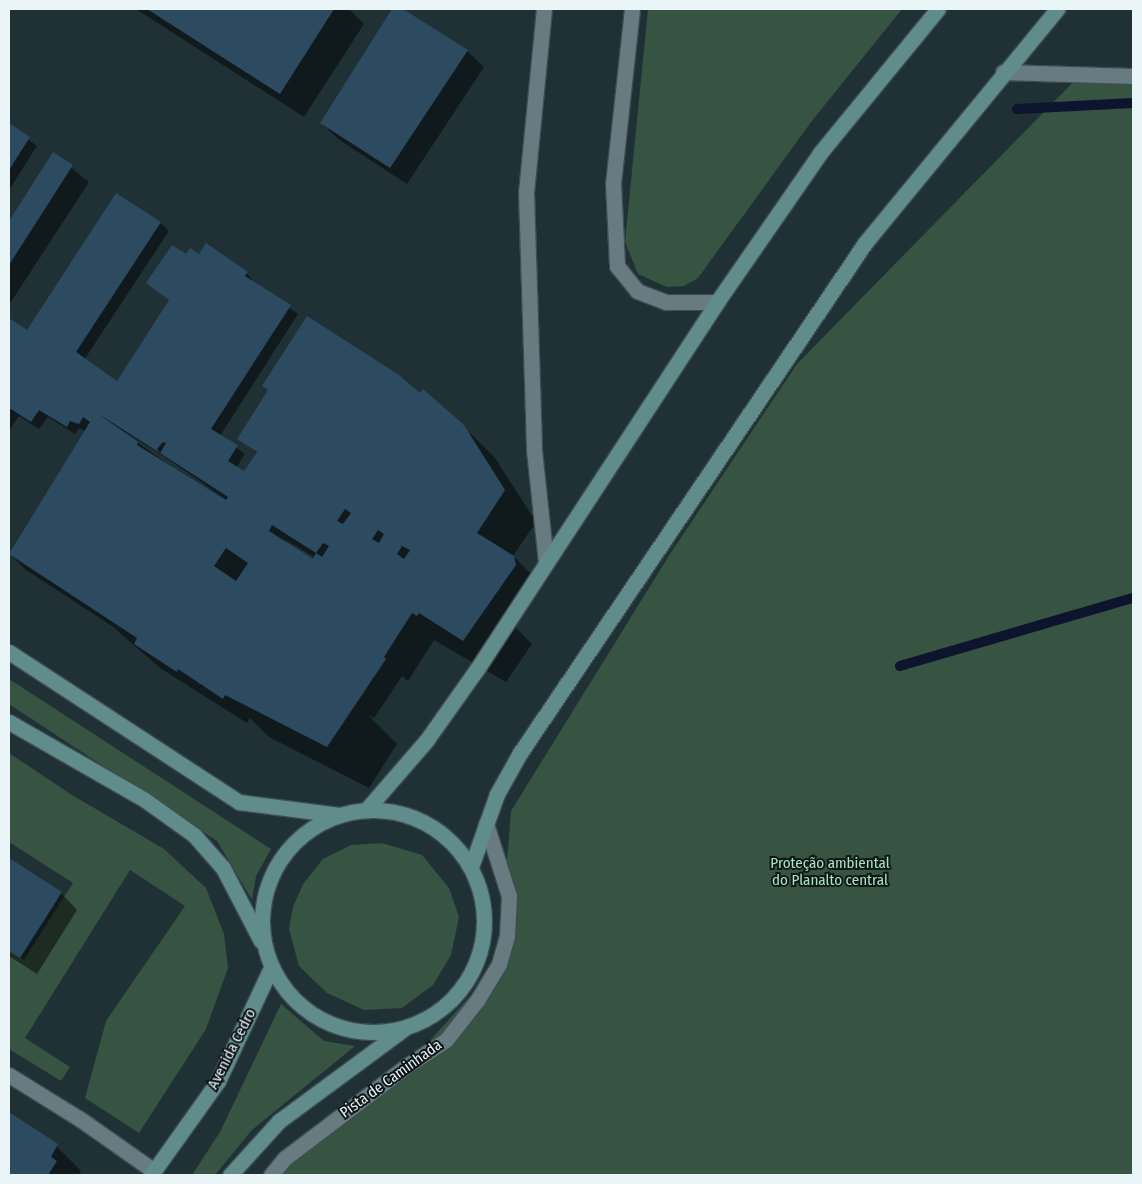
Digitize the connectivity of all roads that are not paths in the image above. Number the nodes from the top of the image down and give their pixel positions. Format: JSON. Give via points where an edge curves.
{"nodes":[{"id":1,"x":544,"y":9,"type":"edge"},
{"id":2,"x":632,"y":9,"type":"edge"},
{"id":3,"x":938,"y":9,"type":"edge"},
{"id":4,"x":1057,"y":9,"type":"edge"},
{"id":5,"x":1003,"y":72,"type":"junction"},
{"id":6,"x":1133,"y":76,"type":"edge"},
{"id":7,"x":717,"y":302,"type":"junction"},
{"id":8,"x":546,"y":563,"type":"junction"},
{"id":9,"x":9,"y":652,"type":"edge"},
{"id":10,"x":9,"y":722,"type":"edge"},
{"id":11,"x":367,"y":809,"type":"junction"},
{"id":12,"x":339,"y":815,"type":"junction"},
{"id":13,"x":486,"y":824,"type":"junction"},
{"id":14,"x":471,"y":866,"type":"junction"},
{"id":15,"x":264,"y":949,"type":"junction"},
{"id":16,"x":271,"y":968,"type":"junction"},
{"id":17,"x":406,"y":1028,"type":"junction"},
{"id":18,"x":9,"y":1075,"type":"edge"},
{"id":19,"x":152,"y":1173,"type":"edge"},
{"id":20,"x":230,"y":1175,"type":"edge"},
{"id":21,"x":271,"y":1175,"type":"edge"}],
"edges":[{"from":1,"to":8,"type":"street","via":[[526,192],[534,450]]},
{"from":2,"to":7,"type":"street","via":[[613,182],[617,266],[637,291],[666,302]]},
{"from":3,"to":7,"type":"street","via":[[820,153]]},
{"from":4,"to":5,"type":"street"},
{"from":5,"to":6,"type":"street"},
{"from":5,"to":13,"type":"street","via":[[865,243],[520,753],[496,794]]},
{"from":7,"to":8,"type":"street"},
{"from":8,"to":11,"type":"street","via":[[426,741]]},
{"from":9,"to":12,"type":"street","via":[[239,802]]},
{"from":10,"to":15,"type":"street","via":[[145,800],[194,835],[223,868]]},
{"from":11,"to":12,"type":"street"},
{"from":11,"to":14,"type":"street","via":[[398,812],[427,823],[452,842]]},
{"from":12,"to":15,"type":"street","via":[[309,830],[291,847],[268,882],[261,915]]},
{"from":13,"to":14,"type":"street"},
{"from":13,"to":21,"type":"street","name":"Pista de Caminhada","via":[[509,896],[508,928],[499,964],[478,999],[446,1040],[285,1158]]},
{"from":14,"to":17,"type":"street","via":[[483,897],[484,930],[477,963],[460,992],[435,1014]]},
{"from":15,"to":16,"type":"street"},
{"from":16,"to":17,"type":"street","via":[[294,1001],[327,1024],[366,1033]]},
{"from":16,"to":19,"type":"street","name":"Avenida Cedro","via":[[218,1081]]},
{"from":17,"to":20,"type":"street","via":[[279,1121]]},
{"from":18,"to":19,"type":"street","via":[[80,1119]]}]}
